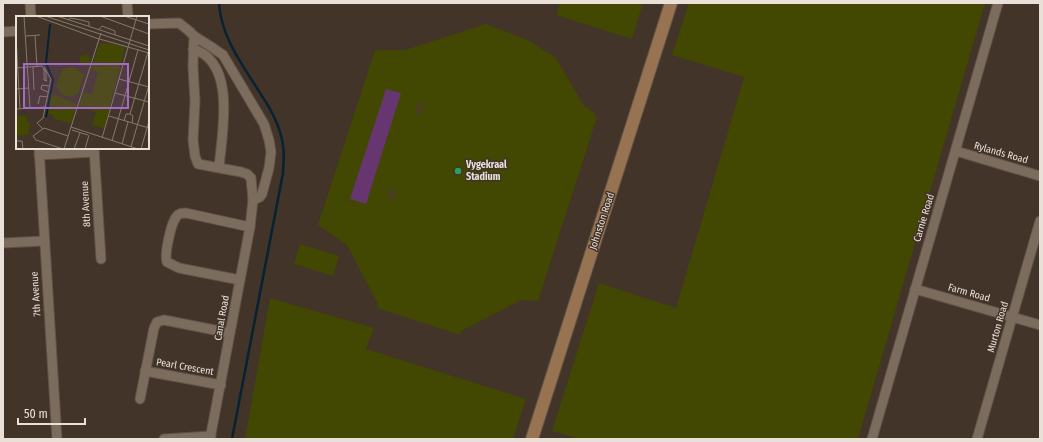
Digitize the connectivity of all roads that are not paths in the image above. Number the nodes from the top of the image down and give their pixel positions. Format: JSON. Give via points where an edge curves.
{"nodes":[{"id":1,"x":30,"y":3,"type":"edge"},
{"id":2,"x":127,"y":3,"type":"edge"},
{"id":3,"x":671,"y":3,"type":"edge"},
{"id":4,"x":998,"y":3,"type":"edge"},
{"id":5,"x":31,"y":16,"type":"edge"},
{"id":6,"x":128,"y":16,"type":"edge"},
{"id":7,"x":149,"y":24,"type":"edge"},
{"id":8,"x":16,"y":31,"type":"edge"},
{"id":9,"x":3,"y":32,"type":"edge"},
{"id":10,"x":194,"y":36,"type":"junction"},
{"id":11,"x":193,"y":49,"type":"junction"},
{"id":12,"x":94,"y":150,"type":"edge"},
{"id":13,"x":956,"y":151,"type":"junction"},
{"id":14,"x":39,"y":152,"type":"edge"},
{"id":15,"x":219,"y":167,"type":"junction"},
{"id":16,"x":1040,"y":176,"type":"edge"},
{"id":17,"x":253,"y":200,"type":"junction"},
{"id":18,"x":1040,"y":221,"type":"edge"},
{"id":19,"x":250,"y":226,"type":"junction"},
{"id":20,"x":44,"y":241,"type":"junction"},
{"id":21,"x":3,"y":243,"type":"edge"},
{"id":22,"x":101,"y":258,"type":"dead end"},
{"id":23,"x":240,"y":280,"type":"junction"},
{"id":24,"x":915,"y":289,"type":"junction"},
{"id":25,"x":1012,"y":317,"type":"junction"},
{"id":26,"x":1040,"y":325,"type":"edge"},
{"id":27,"x":230,"y":333,"type":"junction"},
{"id":28,"x":145,"y":371,"type":"junction"},
{"id":29,"x":221,"y":385,"type":"junction"},
{"id":30,"x":140,"y":399,"type":"dead end"},
{"id":31,"x":210,"y":438,"type":"edge"},
{"id":32,"x":57,"y":439,"type":"edge"},
{"id":33,"x":164,"y":439,"type":"edge"},
{"id":34,"x":532,"y":439,"type":"edge"},
{"id":35,"x":872,"y":439,"type":"edge"},
{"id":36,"x":977,"y":439,"type":"edge"}],
"edges":[{"from":1,"to":5,"type":"street"},
{"from":2,"to":6,"type":"street"},
{"from":3,"to":34,"type":"street","name":"Johnston Road"},
{"from":4,"to":13,"type":"street","name":"Carnie Road"},
{"from":7,"to":10,"type":"street","via":[[179,23]]},
{"from":8,"to":9,"type":"street"},
{"from":10,"to":11,"type":"street"},
{"from":10,"to":17,"type":"street","via":[[223,55],[257,109],[267,130],[270,147],[269,168],[262,194]]},
{"from":11,"to":15,"type":"street","via":[[206,54],[219,74],[222,84],[224,115]]},
{"from":11,"to":15,"type":"street","via":[[195,156],[201,165]]},
{"from":12,"to":14,"type":"street"},
{"from":12,"to":22,"type":"street","name":"8th Avenue"},
{"from":13,"to":16,"type":"street","name":"Rylands Road"},
{"from":13,"to":24,"type":"street","name":"Carnie Road"},
{"from":14,"to":20,"type":"street","name":"7th Avenue"},
{"from":15,"to":17,"type":"street","name":"Canal Road","via":[[250,176]]},
{"from":17,"to":19,"type":"street","name":"Canal Road"},
{"from":18,"to":25,"type":"street","name":"Murton Road"},
{"from":19,"to":23,"type":"street","name":"Canal Road"},
{"from":19,"to":23,"type":"street","via":[[181,213],[175,219],[167,250],[167,262],[179,268]]},
{"from":20,"to":21,"type":"street"},
{"from":20,"to":32,"type":"street","name":"7th Avenue"},
{"from":23,"to":27,"type":"street","name":"Canal Road"},
{"from":24,"to":25,"type":"street","name":"Farm Road"},
{"from":24,"to":35,"type":"street","name":"Carnie Road"},
{"from":25,"to":26,"type":"street","name":"Farm Road"},
{"from":25,"to":36,"type":"street","name":"Murton Road"},
{"from":27,"to":28,"type":"street","name":"Pearl Crescent","via":[[159,321],[154,328]]},
{"from":27,"to":29,"type":"street","name":"Canal Road"},
{"from":28,"to":29,"type":"street","name":"Pearl Crescent"},
{"from":28,"to":30,"type":"street","name":"Pearl Crescent"},
{"from":29,"to":31,"type":"street","name":"Canal Road"},
{"from":31,"to":33,"type":"street"}]}
